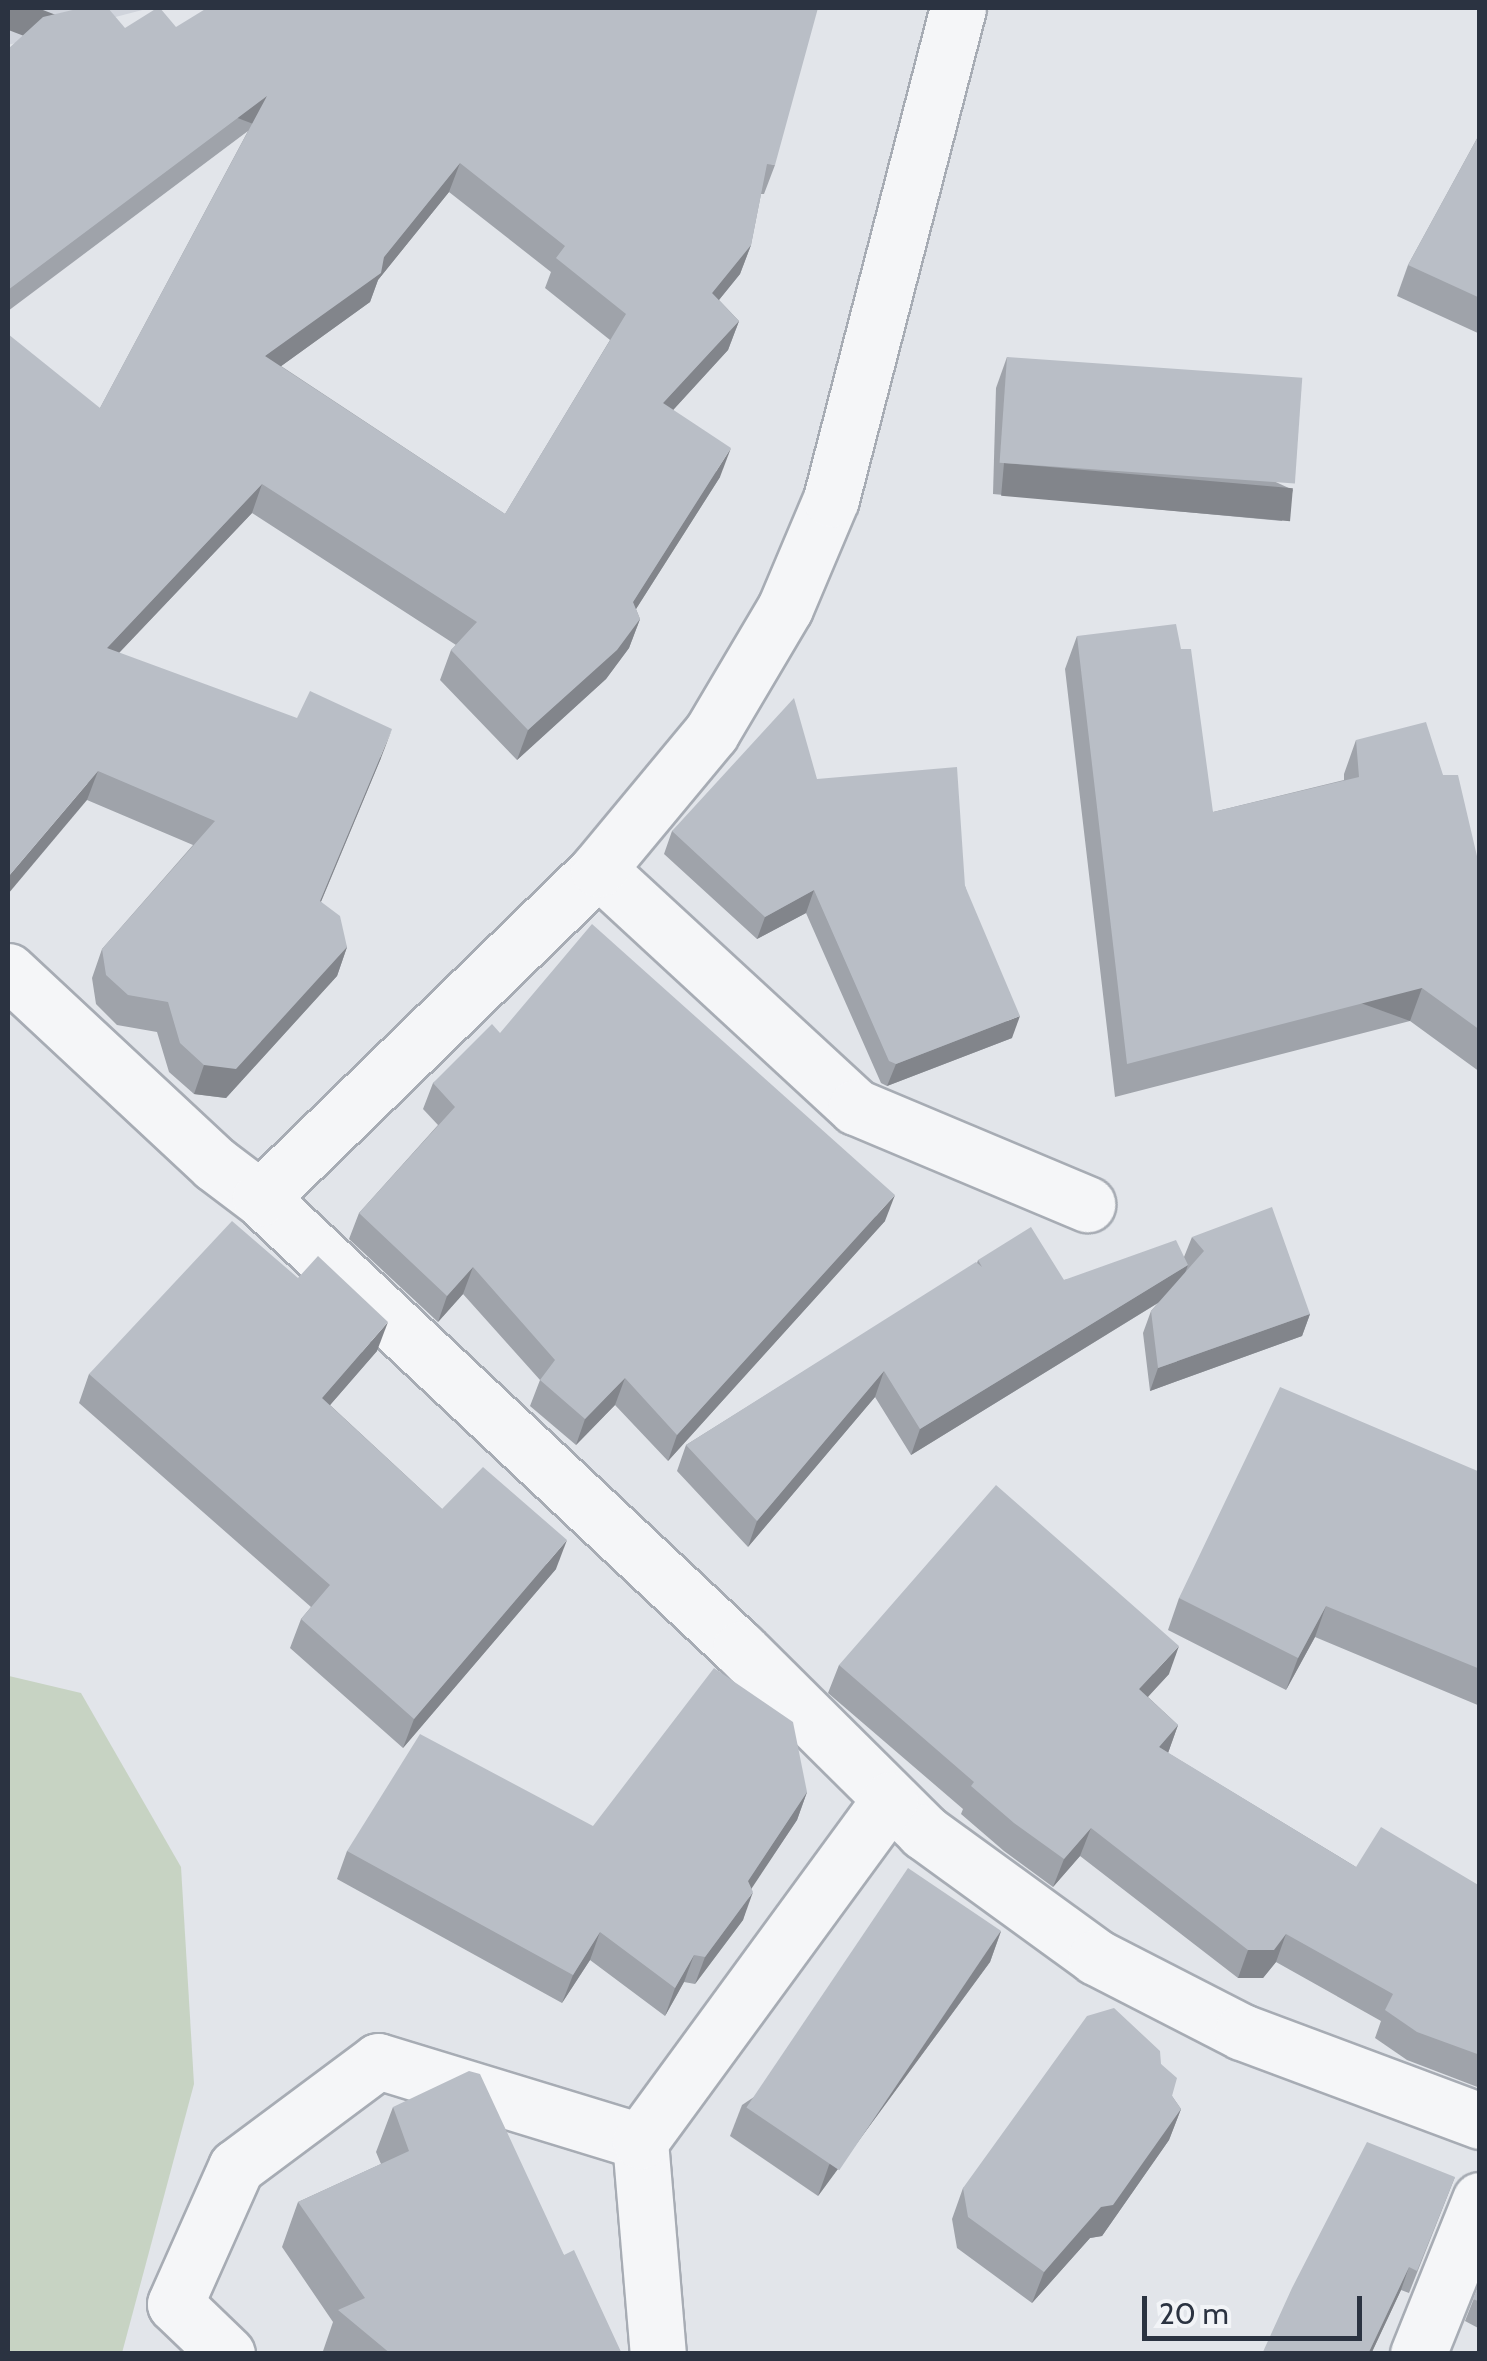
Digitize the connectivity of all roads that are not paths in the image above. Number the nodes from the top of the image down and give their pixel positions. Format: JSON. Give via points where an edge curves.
{"nodes":[{"id":1,"x":958,"y":8,"type":"edge"},
{"id":2,"x":598,"y":869,"type":"junction"},
{"id":3,"x":8,"y":971,"type":"edge"},
{"id":4,"x":260,"y":1198,"type":"junction"},
{"id":5,"x":1087,"y":1204,"type":"dead end"},
{"id":6,"x":890,"y":1800,"type":"junction"},
{"id":7,"x":1473,"y":2103,"type":"edge"},
{"id":8,"x":640,"y":2140,"type":"junction"},
{"id":9,"x":1480,"y":2200,"type":"edge"},
{"id":10,"x":227,"y":2354,"type":"edge"},
{"id":11,"x":658,"y":2354,"type":"edge"},
{"id":12,"x":1418,"y":2354,"type":"edge"}],
"edges":[{"from":1,"to":2,"type":"street","via":[[831,499],[785,608],[711,733]]},
{"from":2,"to":4,"type":"street"},
{"from":2,"to":5,"type":"street","via":[[856,1107]]},
{"from":3,"to":4,"type":"street"},
{"from":4,"to":6,"type":"street","via":[[740,1649]]},
{"from":6,"to":7,"type":"street","via":[[1096,1957],[1242,2032]]},
{"from":6,"to":8,"type":"street"},
{"from":8,"to":10,"type":"street","via":[[378,2061],[236,2167],[175,2304]]},
{"from":8,"to":11,"type":"street"},
{"from":9,"to":12,"type":"street"}]}
